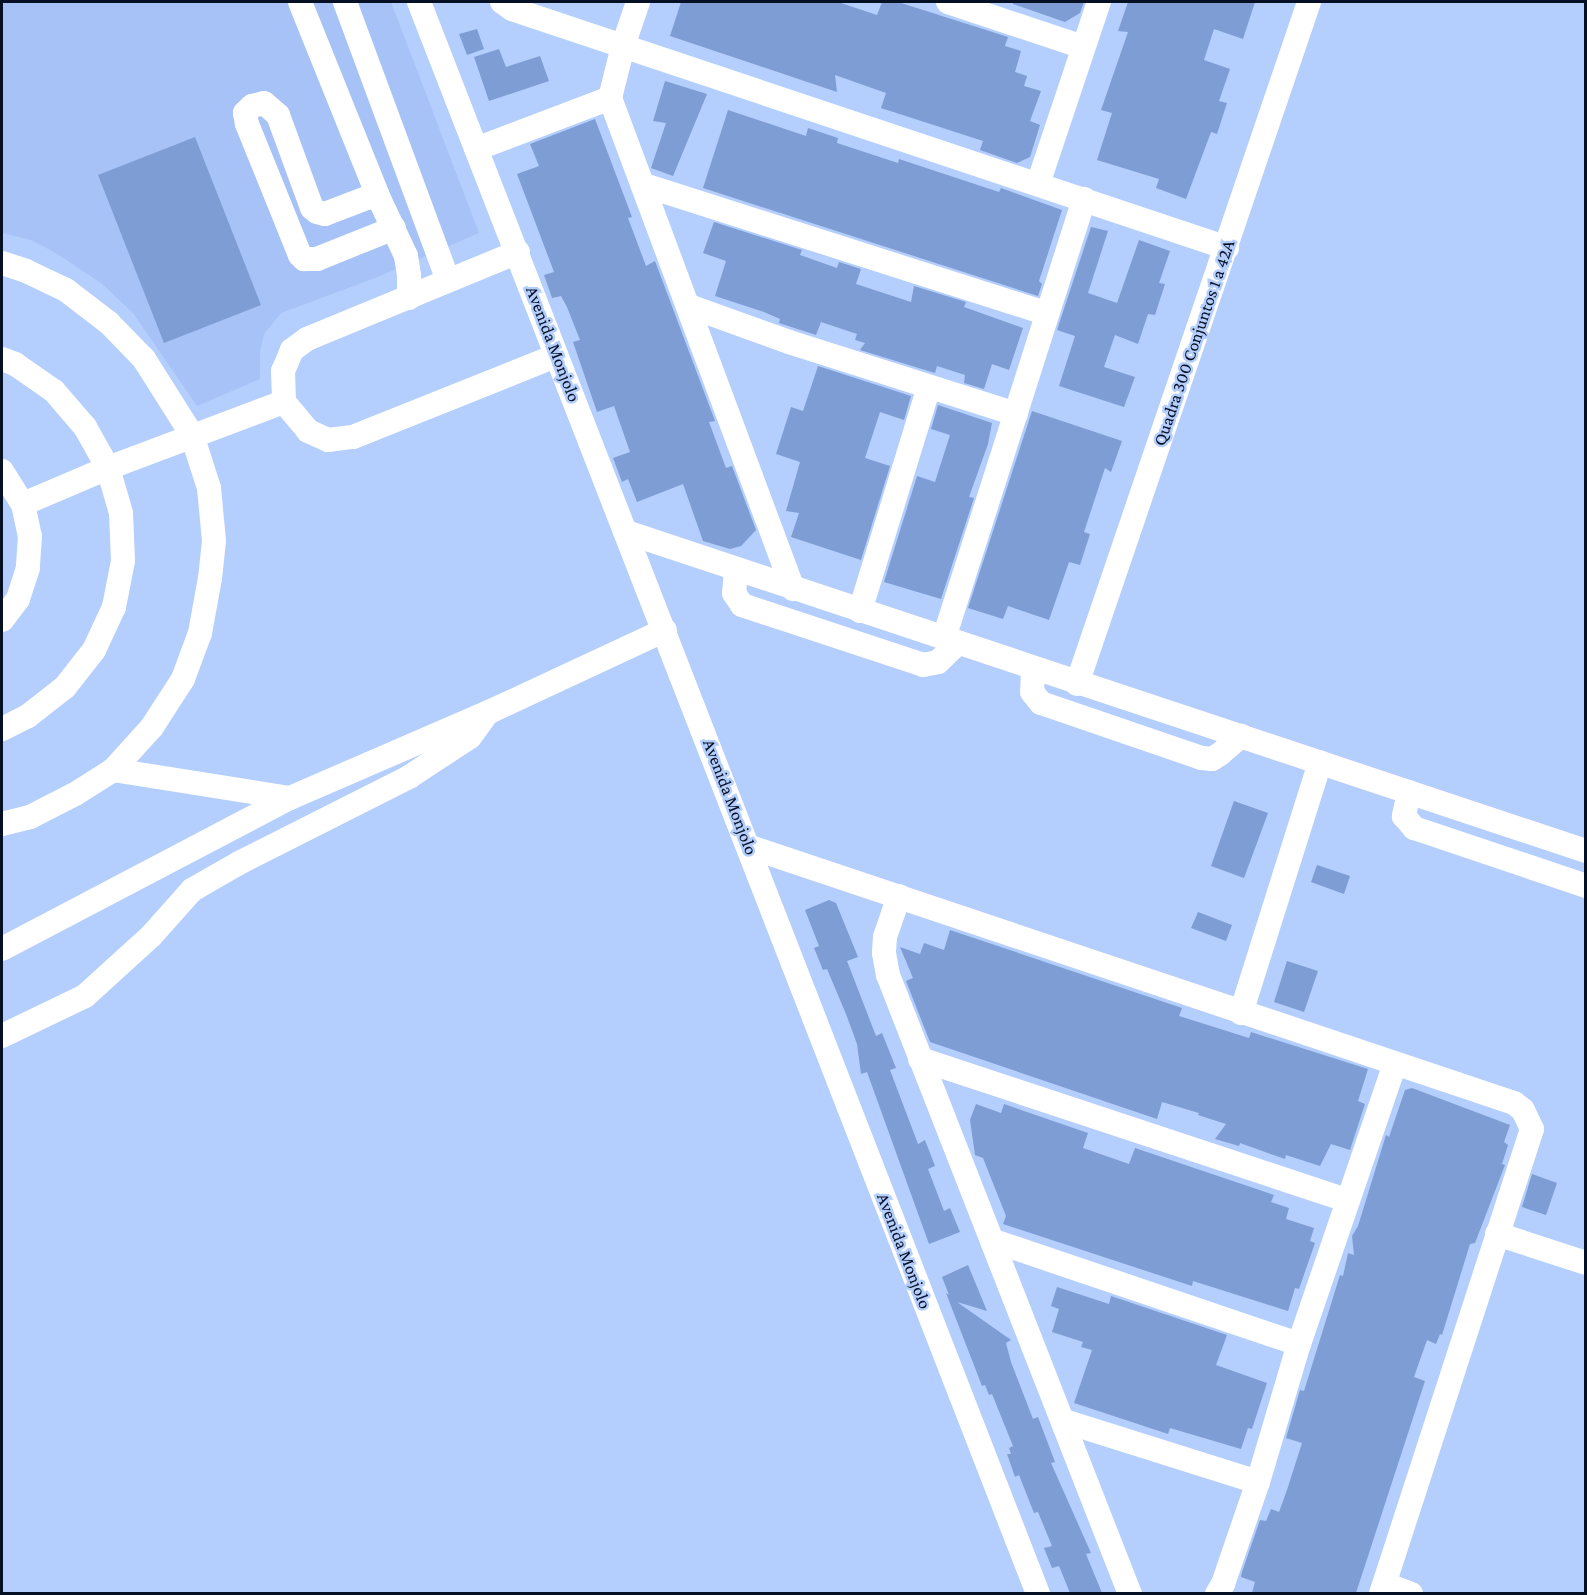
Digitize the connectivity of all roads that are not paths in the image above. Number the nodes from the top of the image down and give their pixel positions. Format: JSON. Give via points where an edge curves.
{"nodes":[{"id":1,"x":300,"y":2,"type":"edge"},
{"id":2,"x":345,"y":2,"type":"edge"},
{"id":3,"x":419,"y":2,"type":"edge"},
{"id":4,"x":502,"y":2,"type":"edge"},
{"id":5,"x":638,"y":2,"type":"edge"},
{"id":6,"x":948,"y":2,"type":"edge"},
{"id":7,"x":1098,"y":2,"type":"edge"},
{"id":8,"x":1310,"y":2,"type":"edge"},
{"id":9,"x":623,"y":46,"type":"junction"},
{"id":10,"x":1083,"y":47,"type":"junction"},
{"id":11,"x":610,"y":98,"type":"junction"},
{"id":12,"x":387,"y":114,"type":"junction"},
{"id":13,"x":351,"y":129,"type":"junction"},
{"id":14,"x":476,"y":149,"type":"junction"},
{"id":15,"x":1038,"y":184,"type":"junction"},
{"id":16,"x":644,"y":185,"type":"junction"},
{"id":17,"x":377,"y":194,"type":"junction"},
{"id":18,"x":1084,"y":199,"type":"junction"},
{"id":19,"x":394,"y":228,"type":"junction"},
{"id":20,"x":1227,"y":248,"type":"junction"},
{"id":21,"x":518,"y":252,"type":"junction"},
{"id":22,"x":2,"y":263,"type":"edge"},
{"id":23,"x":448,"y":281,"type":"junction"},
{"id":24,"x":409,"y":298,"type":"junction"},
{"id":25,"x":689,"y":306,"type":"junction"},
{"id":26,"x":1046,"y":313,"type":"junction"},
{"id":27,"x":556,"y":356,"type":"junction"},
{"id":28,"x":2,"y":359,"type":"edge"},
{"id":29,"x":929,"y":387,"type":"junction"},
{"id":30,"x":284,"y":402,"type":"junction"},
{"id":31,"x":1016,"y":414,"type":"junction"},
{"id":32,"x":192,"y":435,"type":"junction"},
{"id":33,"x":108,"y":468,"type":"junction"},
{"id":34,"x":2,"y":471,"type":"edge"},
{"id":35,"x":23,"y":504,"type":"junction"},
{"id":36,"x":626,"y":532,"type":"junction"},
{"id":37,"x":736,"y":570,"type":"junction"},
{"id":38,"x":793,"y":589,"type":"junction"},
{"id":39,"x":860,"y":611,"type":"junction"},
{"id":40,"x":2,"y":620,"type":"edge"},
{"id":41,"x":665,"y":630,"type":"junction"},
{"id":42,"x":951,"y":641,"type":"junction"},
{"id":43,"x":1033,"y":669,"type":"junction"},
{"id":44,"x":1077,"y":684,"type":"junction"},
{"id":45,"x":489,"y":712,"type":"junction"},
{"id":46,"x":2,"y":729,"type":"edge"},
{"id":47,"x":1241,"y":735,"type":"junction"},
{"id":48,"x":1320,"y":762,"type":"junction"},
{"id":49,"x":113,"y":770,"type":"junction"},
{"id":50,"x":1409,"y":792,"type":"junction"},
{"id":51,"x":290,"y":798,"type":"junction"},
{"id":52,"x":2,"y":824,"type":"edge"},
{"id":53,"x":750,"y":847,"type":"junction"},
{"id":54,"x":1586,"y":851,"type":"edge"},
{"id":55,"x":1586,"y":886,"type":"edge"},
{"id":56,"x":899,"y":896,"type":"junction"},
{"id":57,"x":2,"y":949,"type":"edge"},
{"id":58,"x":1241,"y":1013,"type":"junction"},
{"id":59,"x":2,"y":1036,"type":"edge"},
{"id":60,"x":920,"y":1059,"type":"junction"},
{"id":61,"x":1395,"y":1064,"type":"junction"},
{"id":62,"x":1347,"y":1200,"type":"junction"},
{"id":63,"x":1497,"y":1234,"type":"junction"},
{"id":64,"x":994,"y":1241,"type":"junction"},
{"id":65,"x":1586,"y":1263,"type":"edge"},
{"id":66,"x":1299,"y":1344,"type":"junction"},
{"id":67,"x":1064,"y":1421,"type":"junction"},
{"id":68,"x":1258,"y":1482,"type":"junction"},
{"id":69,"x":1383,"y":1589,"type":"edge"},
{"id":70,"x":1038,"y":1593,"type":"edge"},
{"id":71,"x":1130,"y":1593,"type":"edge"},
{"id":72,"x":1217,"y":1593,"type":"edge"},
{"id":73,"x":1411,"y":1593,"type":"edge"}],
"edges":[{"from":1,"to":13,"type":"street"},
{"from":2,"to":12,"type":"street"},
{"from":3,"to":14,"type":"street","name":"Avenida Monjolo"},
{"from":4,"to":9,"type":"street","via":[[512,9]]},
{"from":5,"to":9,"type":"street"},
{"from":6,"to":10,"type":"street"},
{"from":7,"to":10,"type":"street"},
{"from":8,"to":20,"type":"street","name":"Quadra 300 Conjuntos 1 a 42A"},
{"from":9,"to":11,"type":"street"},
{"from":9,"to":15,"type":"street"},
{"from":10,"to":15,"type":"street"},
{"from":11,"to":14,"type":"street"},
{"from":11,"to":16,"type":"street"},
{"from":12,"to":13,"type":"street"},
{"from":12,"to":23,"type":"street"},
{"from":13,"to":17,"type":"street"},
{"from":14,"to":21,"type":"street","name":"Avenida Monjolo"},
{"from":15,"to":18,"type":"street"},
{"from":16,"to":25,"type":"street"},
{"from":16,"to":26,"type":"street"},
{"from":17,"to":19,"type":"street"},
{"from":17,"to":19,"type":"street","via":[[325,214],[316,212],[278,115],[264,103],[245,113],[304,259],[317,259]]},
{"from":18,"to":20,"type":"street"},
{"from":18,"to":26,"type":"street"},
{"from":19,"to":24,"type":"street","via":[[406,256]]},
{"from":20,"to":44,"type":"street","name":"Quadra 300 Conjuntos 1 a 42A"},
{"from":21,"to":23,"type":"street"},
{"from":21,"to":27,"type":"street","name":"Avenida Monjolo"},
{"from":22,"to":32,"type":"street","via":[[66,290],[109,323],[144,359]]},
{"from":23,"to":24,"type":"street"},
{"from":24,"to":30,"type":"street","via":[[307,339],[292,350],[283,370]]},
{"from":25,"to":29,"type":"street"},
{"from":25,"to":38,"type":"street"},
{"from":26,"to":31,"type":"street"},
{"from":27,"to":30,"type":"street","via":[[353,437],[328,440],[308,431]]},
{"from":27,"to":36,"type":"street","name":"Avenida Monjolo"},
{"from":28,"to":33,"type":"street","via":[[54,392],[85,427]]},
{"from":29,"to":31,"type":"street"},
{"from":29,"to":39,"type":"street"},
{"from":30,"to":32,"type":"street"},
{"from":31,"to":42,"type":"street"},
{"from":32,"to":33,"type":"street"},
{"from":32,"to":49,"type":"street","via":[[208,488],[214,541],[200,633],[183,679],[152,727]]},
{"from":33,"to":35,"type":"street"},
{"from":33,"to":46,"type":"street","via":[[121,513],[123,561],[114,607],[94,650],[65,687],[28,716]]},
{"from":34,"to":35,"type":"street"},
{"from":35,"to":40,"type":"street","via":[[30,536],[28,568],[18,599]]},
{"from":36,"to":37,"type":"street"},
{"from":36,"to":41,"type":"street","name":"Avenida Monjolo"},
{"from":37,"to":38,"type":"street"},
{"from":37,"to":42,"type":"street","via":[[734,593],[742,605],[923,665],[938,662]]},
{"from":38,"to":39,"type":"street"},
{"from":39,"to":42,"type":"street"},
{"from":41,"to":45,"type":"street"},
{"from":41,"to":53,"type":"street","name":"Avenida Monjolo"},
{"from":42,"to":43,"type":"street"},
{"from":43,"to":44,"type":"street"},
{"from":43,"to":47,"type":"street","via":[[1032,692],[1041,703],[1202,758],[1212,759]]},
{"from":44,"to":47,"type":"street"},
{"from":45,"to":51,"type":"street"},
{"from":45,"to":59,"type":"street","via":[[470,737],[409,777],[192,890],[151,936],[85,996]]},
{"from":47,"to":48,"type":"street"},
{"from":48,"to":50,"type":"street"},
{"from":48,"to":58,"type":"street"},
{"from":49,"to":51,"type":"street"},
{"from":49,"to":52,"type":"street","via":[[30,817]]},
{"from":50,"to":54,"type":"street"},
{"from":50,"to":55,"type":"street","via":[[1404,816],[1414,828]]},
{"from":51,"to":57,"type":"street"},
{"from":53,"to":56,"type":"street"},
{"from":53,"to":70,"type":"street","name":"Avenida Monjolo"},
{"from":56,"to":58,"type":"street"},
{"from":56,"to":60,"type":"street","via":[[885,937],[884,953],[888,975]]},
{"from":58,"to":61,"type":"street"},
{"from":60,"to":62,"type":"street"},
{"from":60,"to":64,"type":"street"},
{"from":61,"to":62,"type":"street"},
{"from":61,"to":63,"type":"street","via":[[1514,1103],[1528,1117],[1532,1129]]},
{"from":62,"to":66,"type":"street"},
{"from":63,"to":65,"type":"street"},
{"from":63,"to":69,"type":"street"},
{"from":64,"to":66,"type":"street"},
{"from":64,"to":67,"type":"street"},
{"from":66,"to":68,"type":"street"},
{"from":67,"to":68,"type":"street"},
{"from":67,"to":71,"type":"street"},
{"from":68,"to":72,"type":"street"},
{"from":69,"to":73,"type":"street"}]}
